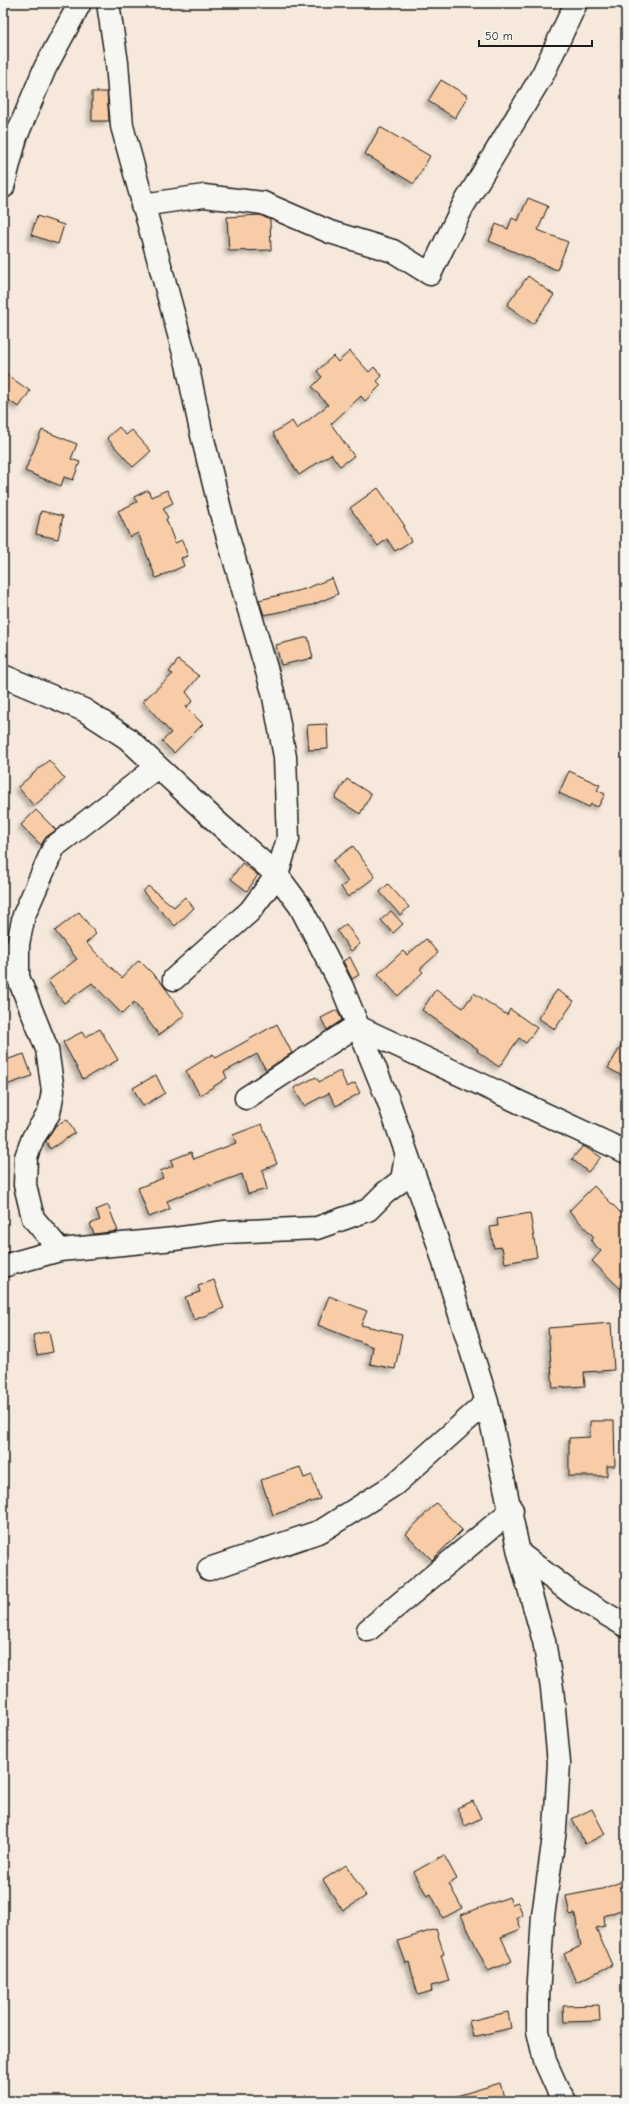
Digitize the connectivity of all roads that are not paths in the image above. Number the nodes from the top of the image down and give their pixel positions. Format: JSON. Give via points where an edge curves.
{"nodes":[{"id":1,"x":80,"y":3,"type":"edge"},
{"id":2,"x":108,"y":3,"type":"edge"},
{"id":3,"x":576,"y":3,"type":"edge"},
{"id":4,"x":3,"y":187,"type":"edge"},
{"id":5,"x":142,"y":205,"type":"junction"},
{"id":6,"x":3,"y":676,"type":"edge"},
{"id":7,"x":157,"y":767,"type":"junction"},
{"id":8,"x":277,"y":875,"type":"junction"},
{"id":9,"x":174,"y":979,"type":"dead end"},
{"id":10,"x":356,"y":1026,"type":"junction"},
{"id":11,"x":246,"y":1098,"type":"dead end"},
{"id":12,"x":626,"y":1152,"type":"edge"},
{"id":13,"x":406,"y":1156,"type":"junction"},
{"id":14,"x":60,"y":1250,"type":"junction"},
{"id":15,"x":3,"y":1266,"type":"edge"},
{"id":16,"x":487,"y":1402,"type":"junction"},
{"id":17,"x":512,"y":1510,"type":"junction"},
{"id":18,"x":519,"y":1553,"type":"junction"},
{"id":19,"x":210,"y":1569,"type":"dead end"},
{"id":20,"x":626,"y":1626,"type":"edge"},
{"id":21,"x":368,"y":1630,"type":"dead end"},
{"id":22,"x":565,"y":2101,"type":"edge"}],
"edges":[{"from":1,"to":4,"type":"street","via":[[45,68],[16,137]]},
{"from":2,"to":5,"type":"street","via":[[117,63],[122,126]]},
{"from":3,"to":5,"type":"street","via":[[543,74],[463,206],[430,274],[393,251],[330,232],[263,203],[204,196]]},
{"from":5,"to":8,"type":"street","via":[[187,364],[222,517],[273,692],[285,757],[288,839]]},
{"from":6,"to":7,"type":"street","via":[[84,710],[127,738]]},
{"from":7,"to":8,"type":"street"},
{"from":7,"to":14,"type":"street","via":[[54,847],[24,915],[18,944],[18,977],[47,1049],[53,1091],[48,1112],[33,1138],[26,1157],[25,1185],[33,1218]]},
{"from":8,"to":9,"type":"street","via":[[250,911]]},
{"from":8,"to":10,"type":"street","via":[[300,906],[342,987]]},
{"from":10,"to":11,"type":"street"},
{"from":10,"to":12,"type":"street"},
{"from":10,"to":13,"type":"street","via":[[388,1100]]},
{"from":13,"to":14,"type":"street","via":[[402,1180],[368,1210],[317,1228],[225,1232]]},
{"from":13,"to":16,"type":"street","via":[[437,1240]]},
{"from":14,"to":15,"type":"street"},
{"from":16,"to":17,"type":"street"},
{"from":16,"to":19,"type":"street","via":[[394,1485],[321,1531]]},
{"from":17,"to":18,"type":"street"},
{"from":17,"to":21,"type":"street"},
{"from":18,"to":20,"type":"street","via":[[574,1595]]},
{"from":18,"to":22,"type":"street","via":[[544,1641],[552,1688],[559,1763],[555,1829],[543,1916],[538,2031],[544,2061]]}]}
